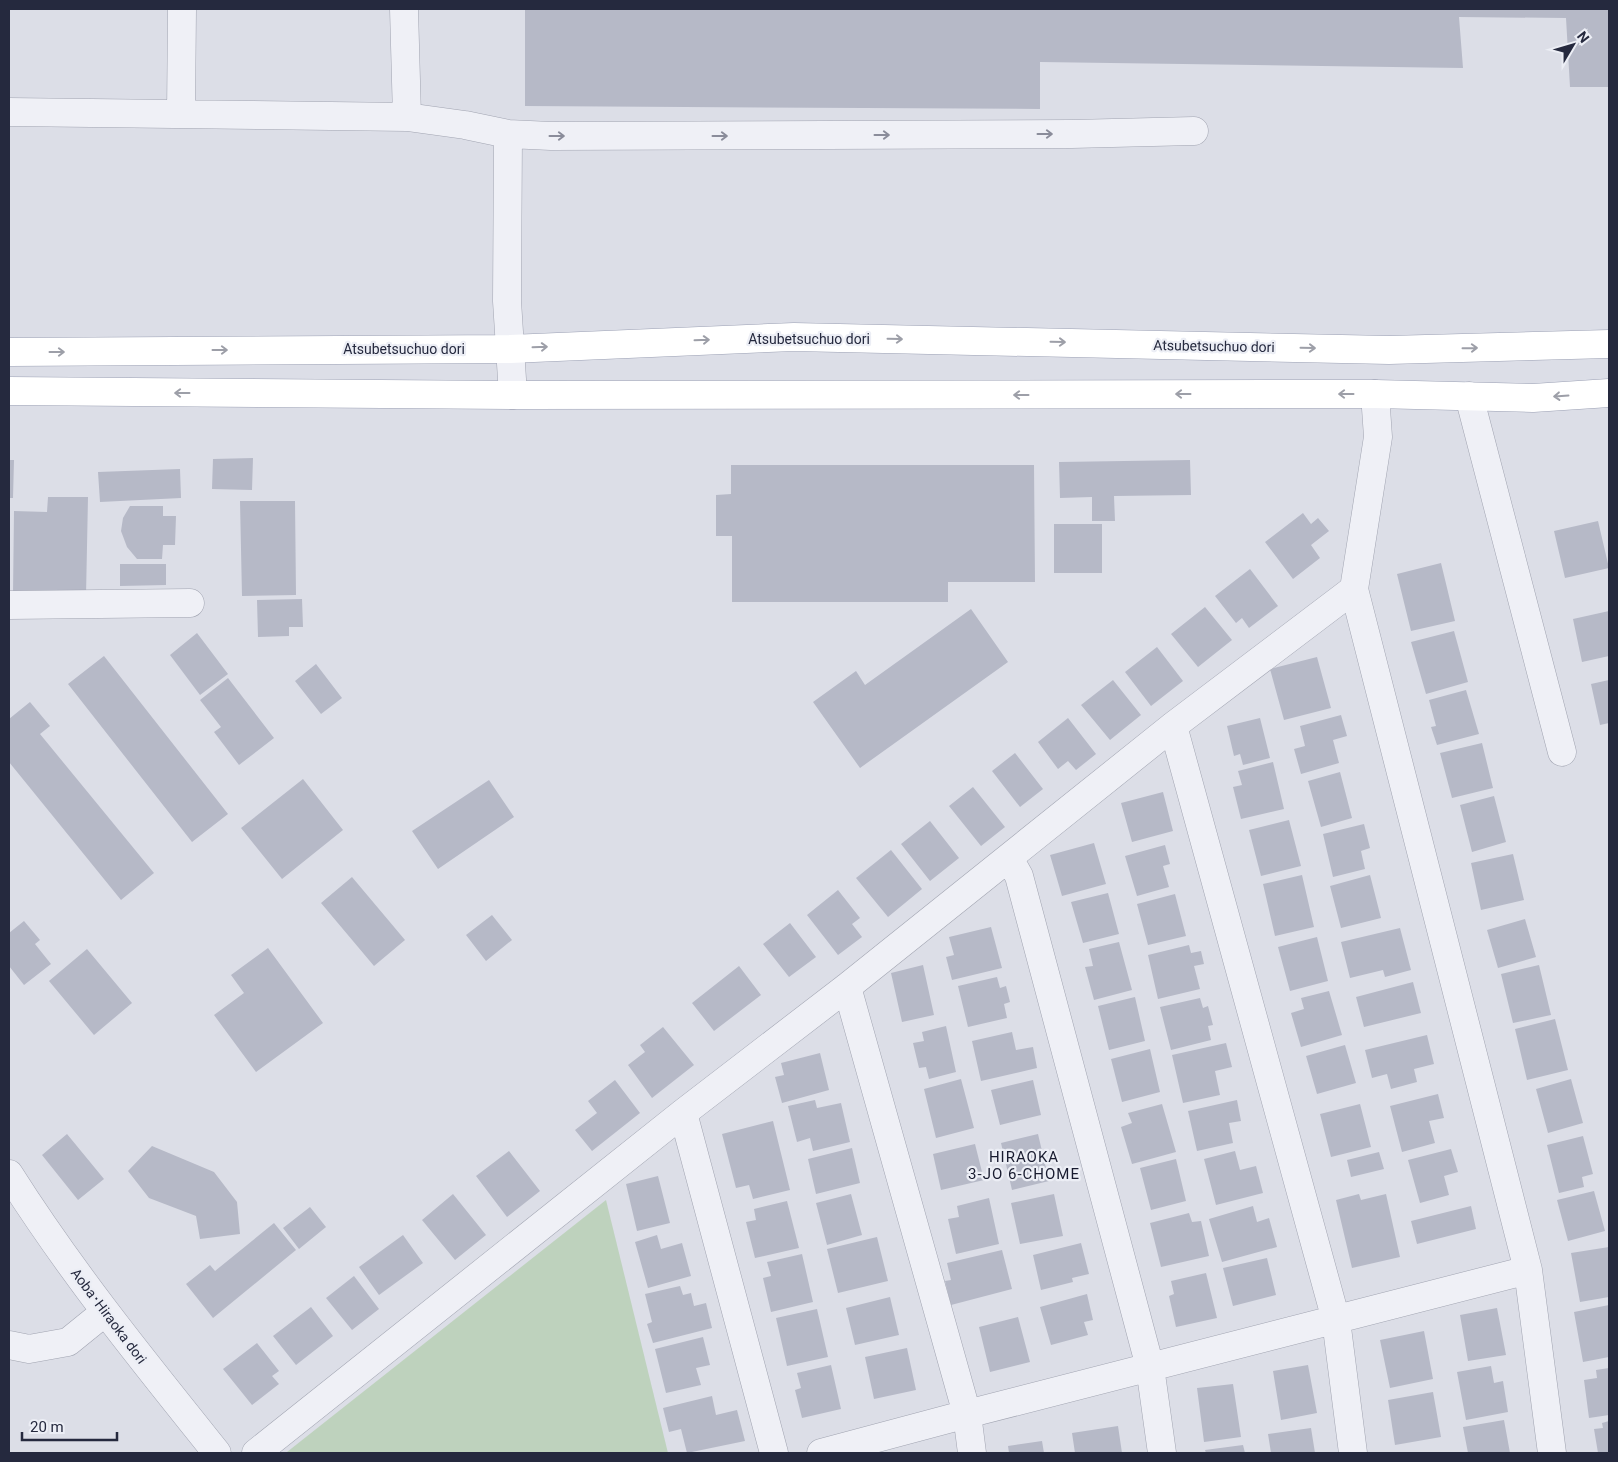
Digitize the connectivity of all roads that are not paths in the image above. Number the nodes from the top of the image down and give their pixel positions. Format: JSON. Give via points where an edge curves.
{"nodes":[{"id":1,"x":182,"y":9,"type":"edge"},
{"id":2,"x":404,"y":9,"type":"edge"},
{"id":3,"x":9,"y":112,"type":"edge"},
{"id":4,"x":181,"y":114,"type":"junction"},
{"id":5,"x":407,"y":117,"type":"junction"},
{"id":6,"x":1194,"y":131,"type":"dead end"},
{"id":7,"x":508,"y":134,"type":"junction"},
{"id":8,"x":1609,"y":344,"type":"edge"},
{"id":9,"x":510,"y":348,"type":"junction"},
{"id":10,"x":9,"y":352,"type":"edge"},
{"id":11,"x":9,"y":391,"type":"edge"},
{"id":12,"x":1609,"y":393,"type":"edge"},
{"id":13,"x":1375,"y":394,"type":"junction"},
{"id":14,"x":513,"y":395,"type":"junction"},
{"id":15,"x":1469,"y":396,"type":"junction"},
{"id":16,"x":1354,"y":589,"type":"junction"},
{"id":17,"x":190,"y":603,"type":"dead end"},
{"id":18,"x":9,"y":605,"type":"edge"},
{"id":19,"x":1173,"y":726,"type":"junction"},
{"id":20,"x":1562,"y":752,"type":"dead end"},
{"id":21,"x":1009,"y":858,"type":"junction"},
{"id":22,"x":847,"y":987,"type":"junction"},
{"id":23,"x":683,"y":1113,"type":"junction"},
{"id":24,"x":9,"y":1174,"type":"edge"},
{"id":25,"x":1528,"y":1270,"type":"junction"},
{"id":26,"x":105,"y":1312,"type":"junction"},
{"id":27,"x":1336,"y":1320,"type":"junction"},
{"id":28,"x":9,"y":1345,"type":"edge"},
{"id":29,"x":1150,"y":1367,"type":"junction"},
{"id":30,"x":967,"y":1414,"type":"junction"},
{"id":31,"x":216,"y":1453,"type":"edge"},
{"id":32,"x":256,"y":1453,"type":"edge"},
{"id":33,"x":774,"y":1453,"type":"edge"},
{"id":34,"x":821,"y":1453,"type":"edge"},
{"id":35,"x":972,"y":1453,"type":"edge"},
{"id":36,"x":1162,"y":1453,"type":"edge"},
{"id":37,"x":1353,"y":1453,"type":"edge"},
{"id":38,"x":1552,"y":1453,"type":"edge"}],
"edges":[{"from":1,"to":4,"type":"street"},
{"from":2,"to":5,"type":"street"},
{"from":3,"to":4,"type":"street"},
{"from":4,"to":5,"type":"street"},
{"from":5,"to":7,"type":"street","via":[[465,124]]},
{"from":7,"to":6,"type":"street","one_way":true},
{"from":7,"to":9,"type":"street","via":[[507,301]]},
{"from":9,"to":8,"type":"main road","name":"Atsubetsuchuo dori","one_way":true,"via":[[794,336],[1389,350]]},
{"from":10,"to":9,"type":"main road","name":"Atsubetsuchuo dori","one_way":true},
{"from":9,"to":14,"type":"street"},
{"from":14,"to":11,"type":"main road","one_way":true},
{"from":12,"to":15,"type":"main road","one_way":true,"via":[[1533,398]]},
{"from":13,"to":14,"type":"main road","one_way":true},
{"from":13,"to":15,"type":"main road"},
{"from":13,"to":16,"type":"street","via":[[1378,437]]},
{"from":15,"to":20,"type":"street"},
{"from":16,"to":19,"type":"street"},
{"from":16,"to":25,"type":"street"},
{"from":17,"to":18,"type":"street"},
{"from":19,"to":21,"type":"street"},
{"from":19,"to":27,"type":"street"},
{"from":21,"to":22,"type":"street"},
{"from":21,"to":29,"type":"street","via":[[1019,876]]},
{"from":22,"to":23,"type":"street"},
{"from":22,"to":30,"type":"street"},
{"from":23,"to":32,"type":"street"},
{"from":23,"to":33,"type":"street"},
{"from":24,"to":26,"type":"street","name":"Aoba･Hiraoka dori","via":[[42,1227]]},
{"from":25,"to":27,"type":"street"},
{"from":25,"to":38,"type":"street"},
{"from":26,"to":28,"type":"street","via":[[68,1342],[30,1349]]},
{"from":26,"to":31,"type":"street","name":"Aoba･Hiraoka dori"},
{"from":27,"to":29,"type":"street"},
{"from":27,"to":37,"type":"street"},
{"from":29,"to":30,"type":"street"},
{"from":29,"to":36,"type":"street"},
{"from":30,"to":34,"type":"street"},
{"from":30,"to":35,"type":"street"}]}
